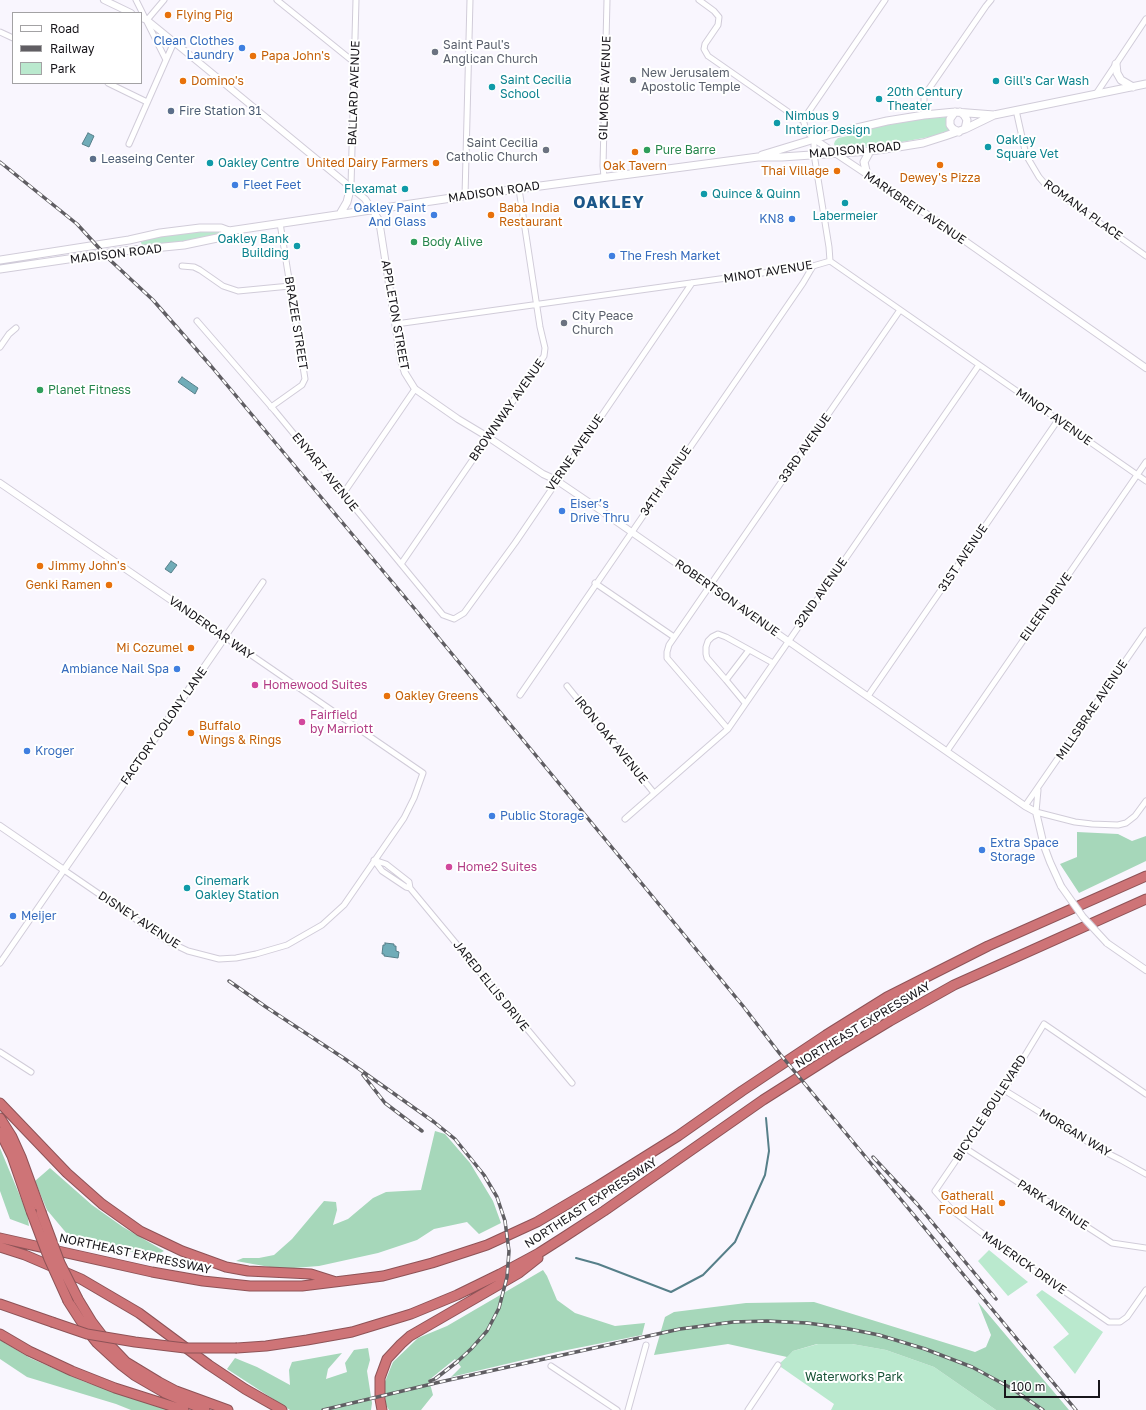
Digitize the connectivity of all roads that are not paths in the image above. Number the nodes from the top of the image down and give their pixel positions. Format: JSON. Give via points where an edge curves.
{"nodes":[{"id":1,"x":104,"y":0,"type":"edge"},
{"id":2,"x":136,"y":0,"type":"edge"},
{"id":3,"x":164,"y":0,"type":"edge"},
{"id":4,"x":277,"y":0,"type":"edge"},
{"id":5,"x":356,"y":0,"type":"edge"},
{"id":6,"x":470,"y":0,"type":"edge"},
{"id":7,"x":608,"y":0,"type":"edge"},
{"id":8,"x":699,"y":0,"type":"edge"},
{"id":9,"x":884,"y":0,"type":"edge"},
{"id":10,"x":991,"y":0,"type":"edge"},
{"id":11,"x":129,"y":12,"type":"edge"},
{"id":12,"x":141,"y":12,"type":"edge"},
{"id":13,"x":144,"y":19,"type":"edge"},
{"id":14,"x":1146,"y":19,"type":"edge"},
{"id":15,"x":0,"y":32,"type":"edge"},
{"id":16,"x":12,"y":38,"type":"edge"},
{"id":17,"x":174,"y":42,"type":"junction"},
{"id":18,"x":166,"y":60,"type":"junction"},
{"id":19,"x":355,"y":63,"type":"junction"},
{"id":20,"x":1116,"y":64,"type":"junction"},
{"id":21,"x":110,"y":84,"type":"edge"},
{"id":22,"x":1146,"y":84,"type":"edge"},
{"id":23,"x":1133,"y":87,"type":"junction"},
{"id":24,"x":1096,"y":94,"type":"junction"},
{"id":25,"x":147,"y":102,"type":"junction"},
{"id":26,"x":1016,"y":110,"type":"junction"},
{"id":27,"x":958,"y":112,"type":"junction"},
{"id":28,"x":994,"y":114,"type":"junction"},
{"id":29,"x":924,"y":115,"type":"junction"},
{"id":30,"x":803,"y":120,"type":"junction"},
{"id":31,"x":962,"y":130,"type":"junction"},
{"id":32,"x":814,"y":139,"type":"junction"},
{"id":33,"x":801,"y":142,"type":"junction"},
{"id":34,"x":129,"y":144,"type":"dead end"},
{"id":35,"x":870,"y":151,"type":"junction"},
{"id":36,"x":834,"y":153,"type":"junction"},
{"id":37,"x":814,"y":154,"type":"junction"},
{"id":38,"x":758,"y":157,"type":"junction"},
{"id":39,"x":782,"y":157,"type":"junction"},
{"id":40,"x":867,"y":175,"type":"junction"},
{"id":41,"x":604,"y":177,"type":"junction"},
{"id":42,"x":351,"y":186,"type":"junction"},
{"id":43,"x":519,"y":189,"type":"junction"},
{"id":44,"x":465,"y":196,"type":"junction"},
{"id":45,"x":373,"y":209,"type":"junction"},
{"id":46,"x":340,"y":214,"type":"junction"},
{"id":47,"x":280,"y":223,"type":"junction"},
{"id":48,"x":229,"y":230,"type":"junction"},
{"id":49,"x":1146,"y":256,"type":"edge"},
{"id":50,"x":0,"y":260,"type":"edge"},
{"id":51,"x":830,"y":261,"type":"junction"},
{"id":52,"x":182,"y":266,"type":"dead end"},
{"id":53,"x":813,"y":266,"type":"junction"},
{"id":54,"x":0,"y":270,"type":"edge"},
{"id":55,"x":692,"y":283,"type":"junction"},
{"id":56,"x":290,"y":286,"type":"junction"},
{"id":57,"x":537,"y":304,"type":"junction"},
{"id":58,"x":900,"y":310,"type":"junction"},
{"id":59,"x":197,"y":321,"type":"dead end"},
{"id":60,"x":396,"y":324,"type":"junction"},
{"id":61,"x":16,"y":328,"type":"dead end"},
{"id":62,"x":0,"y":347,"type":"edge"},
{"id":63,"x":979,"y":365,"type":"junction"},
{"id":64,"x":1146,"y":368,"type":"edge"},
{"id":65,"x":415,"y":389,"type":"junction"},
{"id":66,"x":271,"y":407,"type":"junction"},
{"id":67,"x":1058,"y":420,"type":"junction"},
{"id":68,"x":488,"y":437,"type":"junction"},
{"id":69,"x":1146,"y":462,"type":"edge"},
{"id":70,"x":1137,"y":475,"type":"junction"},
{"id":71,"x":556,"y":480,"type":"junction"},
{"id":72,"x":1146,"y":481,"type":"edge"},
{"id":73,"x":0,"y":483,"type":"edge"},
{"id":74,"x":343,"y":494,"type":"junction"},
{"id":75,"x":632,"y":532,"type":"junction"},
{"id":76,"x":400,"y":564,"type":"junction"},
{"id":77,"x":263,"y":582,"type":"dead end"},
{"id":78,"x":596,"y":583,"type":"junction"},
{"id":79,"x":710,"y":587,"type":"junction"},
{"id":80,"x":454,"y":619,"type":"joint"},
{"id":81,"x":1146,"y":632,"type":"edge"},
{"id":82,"x":674,"y":636,"type":"junction"},
{"id":83,"x":225,"y":637,"type":"junction"},
{"id":84,"x":788,"y":641,"type":"junction"},
{"id":85,"x":748,"y":650,"type":"junction"},
{"id":86,"x":773,"y":663,"type":"junction"},
{"id":87,"x":726,"y":680,"type":"junction"},
{"id":88,"x":567,"y":686,"type":"dead end"},
{"id":89,"x":520,"y":695,"type":"dead end"},
{"id":90,"x":868,"y":696,"type":"junction"},
{"id":91,"x":745,"y":704,"type":"junction"},
{"id":92,"x":728,"y":729,"type":"junction"},
{"id":93,"x":947,"y":751,"type":"junction"},
{"id":94,"x":423,"y":773,"type":"joint"},
{"id":95,"x":1038,"y":789,"type":"junction"},
{"id":96,"x":654,"y":793,"type":"junction"},
{"id":97,"x":1146,"y":801,"type":"edge"},
{"id":98,"x":1025,"y":806,"type":"junction"},
{"id":99,"x":1036,"y":812,"type":"junction"},
{"id":100,"x":625,"y":819,"type":"dead end"},
{"id":101,"x":0,"y":826,"type":"edge"},
{"id":102,"x":374,"y":860,"type":"junction"},
{"id":103,"x":64,"y":870,"type":"junction"},
{"id":104,"x":1146,"y":876,"type":"edge"},
{"id":105,"x":1146,"y":899,"type":"edge"},
{"id":106,"x":0,"y":963,"type":"edge"},
{"id":107,"x":1146,"y":970,"type":"edge"},
{"id":108,"x":0,"y":1052,"type":"edge"},
{"id":109,"x":30,"y":1072,"type":"dead end"},
{"id":110,"x":572,"y":1083,"type":"dead end"},
{"id":111,"x":1004,"y":1090,"type":"junction"},
{"id":112,"x":1146,"y":1094,"type":"edge"},
{"id":113,"x":0,"y":1103,"type":"edge"},
{"id":114,"x":0,"y":1118,"type":"edge"},
{"id":115,"x":0,"y":1132,"type":"edge"},
{"id":116,"x":965,"y":1148,"type":"junction"},
{"id":117,"x":1146,"y":1174,"type":"edge"},
{"id":118,"x":935,"y":1192,"type":"joint"},
{"id":119,"x":0,"y":1238,"type":"edge"},
{"id":120,"x":561,"y":1239,"type":"junction"},
{"id":121,"x":0,"y":1247,"type":"edge"},
{"id":122,"x":1146,"y":1248,"type":"edge"},
{"id":123,"x":337,"y":1282,"type":"junction"},
{"id":124,"x":1146,"y":1290,"type":"edge"},
{"id":125,"x":0,"y":1304,"type":"edge"},
{"id":126,"x":0,"y":1334,"type":"edge"},
{"id":127,"x":646,"y":1345,"type":"dead end"},
{"id":128,"x":778,"y":1365,"type":"dead end"},
{"id":129,"x":551,"y":1366,"type":"dead end"},
{"id":130,"x":184,"y":1410,"type":"edge"},
{"id":131,"x":205,"y":1410,"type":"edge"},
{"id":132,"x":228,"y":1410,"type":"edge"},
{"id":133,"x":282,"y":1410,"type":"edge"},
{"id":134,"x":382,"y":1410,"type":"edge"},
{"id":135,"x":617,"y":1410,"type":"edge"},
{"id":136,"x":628,"y":1410,"type":"edge"},
{"id":137,"x":748,"y":1410,"type":"edge"}],
"edges":[{"from":1,"to":11,"type":"street"},
{"from":2,"to":12,"type":"street"},
{"from":3,"to":13,"type":"street"},
{"from":4,"to":19,"type":"street"},
{"from":5,"to":19,"type":"street","name":"BALLARD AVENUE"},
{"from":6,"to":44,"type":"street"},
{"from":7,"to":41,"type":"street","name":"GILMORE AVENUE"},
{"from":8,"to":30,"type":"street","via":[[719,17],[718,25],[705,44],[704,49],[708,56]]},
{"from":9,"to":30,"type":"street"},
{"from":10,"to":29,"type":"street","via":[[924,96]]},
{"from":13,"to":17,"type":"street"},
{"from":13,"to":18,"type":"street"},
{"from":14,"to":20,"type":"street"},
{"from":15,"to":16,"type":"street"},
{"from":17,"to":18,"type":"street"},
{"from":17,"to":42,"type":"street"},
{"from":18,"to":25,"type":"street"},
{"from":19,"to":42,"type":"street","name":"BALLARD AVENUE"},
{"from":20,"to":23,"type":"main road","via":[[1121,80]]},
{"from":20,"to":24,"type":"street"},
{"from":21,"to":25,"type":"street"},
{"from":22,"to":23,"type":"main road","name":"MADISON ROAD"},
{"from":23,"to":24,"type":"main road","name":"MADISON ROAD"},
{"from":24,"to":26,"type":"main road","name":"MADISON ROAD"},
{"from":25,"to":34,"type":"street"},
{"from":26,"to":28,"type":"main road","name":"MADISON ROAD"},
{"from":26,"to":49,"type":"street","name":"ROMANA PLACE","via":[[1026,154],[1038,177]]},
{"from":27,"to":28,"type":"main road","name":"MADISON ROAD"},
{"from":27,"to":29,"type":"main road","name":"MADISON ROAD"},
{"from":27,"to":31,"type":"main road","via":[[967,120]]},
{"from":27,"to":31,"type":"main road","via":[[950,119],[950,125],[953,129]]},
{"from":28,"to":31,"type":"main road","name":"MADISON ROAD"},
{"from":29,"to":32,"type":"main road","name":"MADISON ROAD","via":[[887,121]]},
{"from":30,"to":32,"type":"street","name":"MARKBREIT AVENUE","via":[[807,132]]},
{"from":31,"to":35,"type":"main road","name":"MADISON ROAD","via":[[923,142]]},
{"from":32,"to":33,"type":"main road","name":"MADISON ROAD"},
{"from":32,"to":36,"type":"street","name":"MARKBREIT AVENUE"},
{"from":32,"to":37,"type":"street"},
{"from":33,"to":38,"type":"main road","name":"MADISON ROAD"},
{"from":33,"to":39,"type":"main road"},
{"from":35,"to":36,"type":"main road","name":"MADISON ROAD"},
{"from":35,"to":40,"type":"main road","via":[[864,162]]},
{"from":36,"to":37,"type":"main road","name":"MADISON ROAD"},
{"from":36,"to":40,"type":"street","name":"MARKBREIT AVENUE"},
{"from":37,"to":39,"type":"main road","name":"MADISON ROAD"},
{"from":37,"to":51,"type":"street"},
{"from":38,"to":39,"type":"main road","name":"MADISON ROAD"},
{"from":38,"to":41,"type":"main road","name":"MADISON ROAD"},
{"from":40,"to":64,"type":"street","name":"MARKBREIT AVENUE"},
{"from":41,"to":43,"type":"main road","name":"MADISON ROAD"},
{"from":42,"to":45,"type":"street"},
{"from":42,"to":46,"type":"main road"},
{"from":43,"to":44,"type":"main road","name":"MADISON ROAD"},
{"from":43,"to":57,"type":"street","name":"BROWNWAY AVENUE"},
{"from":44,"to":45,"type":"main road","name":"MADISON ROAD"},
{"from":45,"to":46,"type":"main road","name":"MADISON ROAD"},
{"from":45,"to":60,"type":"street","name":"APPLETON STREET","via":[[379,220]]},
{"from":46,"to":47,"type":"main road","name":"MADISON ROAD"},
{"from":47,"to":48,"type":"main road","name":"MADISON ROAD"},
{"from":47,"to":56,"type":"street","name":"BRAZEE STREET"},
{"from":48,"to":50,"type":"main road","name":"MADISON ROAD","via":[[200,228],[160,233]]},
{"from":48,"to":54,"type":"main road","name":"MADISON ROAD","via":[[222,237],[184,245]]},
{"from":51,"to":53,"type":"street","name":"MINOT AVENUE"},
{"from":51,"to":58,"type":"street","name":"MINOT AVENUE"},
{"from":52,"to":56,"type":"street","via":[[194,267],[223,286],[238,291]]},
{"from":53,"to":55,"type":"street","name":"MINOT AVENUE"},
{"from":53,"to":75,"type":"street","name":"34TH AVENUE"},
{"from":55,"to":57,"type":"street","name":"MINOT AVENUE"},
{"from":55,"to":71,"type":"street","name":"VERNE AVENUE"},
{"from":56,"to":66,"type":"street","name":"BRAZEE STREET","via":[[304,379],[302,385]]},
{"from":57,"to":60,"type":"street","name":"MINOT AVENUE"},
{"from":57,"to":68,"type":"street","name":"BROWNWAY AVENUE","via":[[545,348],[544,356]]},
{"from":58,"to":63,"type":"street","name":"MINOT AVENUE"},
{"from":58,"to":79,"type":"street","name":"33RD AVENUE"},
{"from":59,"to":66,"type":"street","name":"ENYART AVENUE"},
{"from":60,"to":65,"type":"street","name":"APPLETON STREET","via":[[401,361]]},
{"from":61,"to":62,"type":"street"},
{"from":63,"to":67,"type":"street","name":"MINOT AVENUE"},
{"from":63,"to":84,"type":"street","name":"32ND AVENUE"},
{"from":65,"to":68,"type":"street","name":"ROBERTSON AVENUE"},
{"from":65,"to":74,"type":"street"},
{"from":66,"to":74,"type":"street","name":"ENYART AVENUE"},
{"from":67,"to":70,"type":"street","name":"MINOT AVENUE"},
{"from":67,"to":90,"type":"street","name":"31ST AVENUE"},
{"from":68,"to":71,"type":"street","name":"ROBERTSON AVENUE"},
{"from":68,"to":76,"type":"street","name":"BROWNWAY AVENUE"},
{"from":69,"to":70,"type":"street","name":"EILEEN DRIVE"},
{"from":70,"to":72,"type":"street","name":"MINOT AVENUE"},
{"from":70,"to":93,"type":"street","name":"EILEEN DRIVE"},
{"from":71,"to":75,"type":"street","name":"ROBERTSON AVENUE"},
{"from":71,"to":80,"type":"street","name":"VERNE AVENUE","via":[[515,543],[464,613]]},
{"from":73,"to":83,"type":"street","name":"VANDERCAR WAY"},
{"from":74,"to":76,"type":"street","name":"ENYART AVENUE"},
{"from":75,"to":78,"type":"street","name":"34TH AVENUE"},
{"from":75,"to":79,"type":"street","name":"ROBERTSON AVENUE"},
{"from":76,"to":80,"type":"street","name":"ENYART AVENUE","via":[[443,615]]},
{"from":77,"to":83,"type":"street","name":"FACTORY COLONY LANE"},
{"from":78,"to":82,"type":"street"},
{"from":78,"to":89,"type":"street","name":"34TH AVENUE"},
{"from":79,"to":82,"type":"street","name":"33RD AVENUE"},
{"from":79,"to":84,"type":"street","name":"ROBERTSON AVENUE"},
{"from":81,"to":95,"type":"street","name":"MILLSBRAE AVENUE"},
{"from":82,"to":92,"type":"street","name":"33RD AVENUE","via":[[669,645],[667,658]]},
{"from":83,"to":94,"type":"street","name":"VANDERCAR WAY"},
{"from":83,"to":103,"type":"street","name":"FACTORY COLONY LANE"},
{"from":84,"to":86,"type":"street","name":"32ND AVENUE"},
{"from":84,"to":90,"type":"street","name":"ROBERTSON AVENUE"},
{"from":85,"to":86,"type":"street"},
{"from":85,"to":87,"type":"street"},
{"from":85,"to":87,"type":"street","via":[[718,634],[708,641],[705,650],[707,658]]},
{"from":86,"to":91,"type":"street","name":"32ND AVENUE"},
{"from":87,"to":91,"type":"street"},
{"from":88,"to":96,"type":"street","name":"IRON OAK AVENUE"},
{"from":90,"to":93,"type":"street","name":"ROBERTSON AVENUE"},
{"from":91,"to":92,"type":"street","name":"32ND AVENUE"},
{"from":92,"to":96,"type":"street","name":"32ND AVENUE"},
{"from":93,"to":98,"type":"street","name":"ROBERTSON AVENUE"},
{"from":94,"to":102,"type":"street","name":"DISNEY AVENUE","via":[[404,818]]},
{"from":95,"to":98,"type":"street","name":"MILLSBRAE AVENUE"},
{"from":95,"to":99,"type":"street","name":"MILLSBRAE AVENUE"},
{"from":96,"to":100,"type":"street","name":"32ND AVENUE"},
{"from":97,"to":99,"type":"street","name":"ROBERTSON AVENUE","via":[[1131,820],[1118,825],[1075,822]]},
{"from":98,"to":99,"type":"street","name":"ROBERTSON AVENUE"},
{"from":99,"to":107,"type":"street","bridge":true,"via":[[1044,846],[1061,886],[1083,917],[1108,943]]},
{"from":101,"to":103,"type":"street","name":"DISNEY AVENUE"},
{"from":102,"to":103,"type":"street","name":"DISNEY AVENUE","via":[[344,905],[322,925],[287,945],[236,958],[204,956],[168,942]]},
{"from":102,"to":110,"type":"street","name":"JARED ELLIS DRIVE","via":[[386,864],[408,882],[410,888]]},
{"from":103,"to":106,"type":"street"},
{"from":104,"to":123,"type":"highway","name":"NORTHEAST EXPRESSWAY","via":[[988,946],[887,997],[826,1034],[678,1136],[537,1222],[487,1245],[432,1263],[383,1276]]},
{"from":105,"to":120,"type":"highway","name":"NORTHEAST EXPRESSWAY","via":[[954,985],[890,1021],[763,1100]]},
{"from":108,"to":109,"type":"street"},
{"from":111,"to":112,"type":"street","name":"BICYCLE BOULEVARD","via":[[1044,1024]]},
{"from":111,"to":116,"type":"street","name":"BICYCLE BOULEVARD"},
{"from":111,"to":117,"type":"street","name":"MORGAN WAY","via":[[1103,1152]]},
{"from":113,"to":123,"type":"highway","via":[[67,1173],[102,1204],[140,1231],[182,1252],[226,1267],[248,1271],[311,1274]]},
{"from":114,"to":132,"type":"highway","bridge":true,"via":[[21,1157],[60,1263],[78,1299],[108,1343],[126,1362],[159,1382]]},
{"from":115,"to":131,"type":"highway","bridge":true,"via":[[12,1156],[49,1260],[68,1301],[90,1333],[134,1375],[165,1393]]},
{"from":116,"to":118,"type":"street","name":"BICYCLE BOULEVARD"},
{"from":116,"to":122,"type":"street","name":"PARK AVENUE","via":[[1112,1243]]},
{"from":118,"to":124,"type":"street","name":"MAVERICK DRIVE","via":[[953,1211],[1004,1250],[1109,1322],[1120,1322],[1127,1317]]},
{"from":119,"to":123,"type":"highway","name":"NORTHEAST EXPRESSWAY","via":[[203,1282],[294,1286]]},
{"from":120,"to":125,"type":"highway","name":"NORTHEAST EXPRESSWAY","bridge":true,"via":[[500,1274],[411,1314],[352,1332],[266,1346],[185,1348],[134,1342],[87,1334]]},
{"from":120,"to":134,"type":"highway","via":[[519,1273],[410,1336],[401,1344],[387,1359],[380,1378]]},
{"from":121,"to":133,"type":"highway","via":[[26,1255],[81,1279],[138,1313],[209,1365]]},
{"from":126,"to":130,"type":"highway","via":[[72,1371]]},
{"from":127,"to":136,"type":"street"},
{"from":128,"to":137,"type":"street"},
{"from":129,"to":135,"type":"street"}]}
